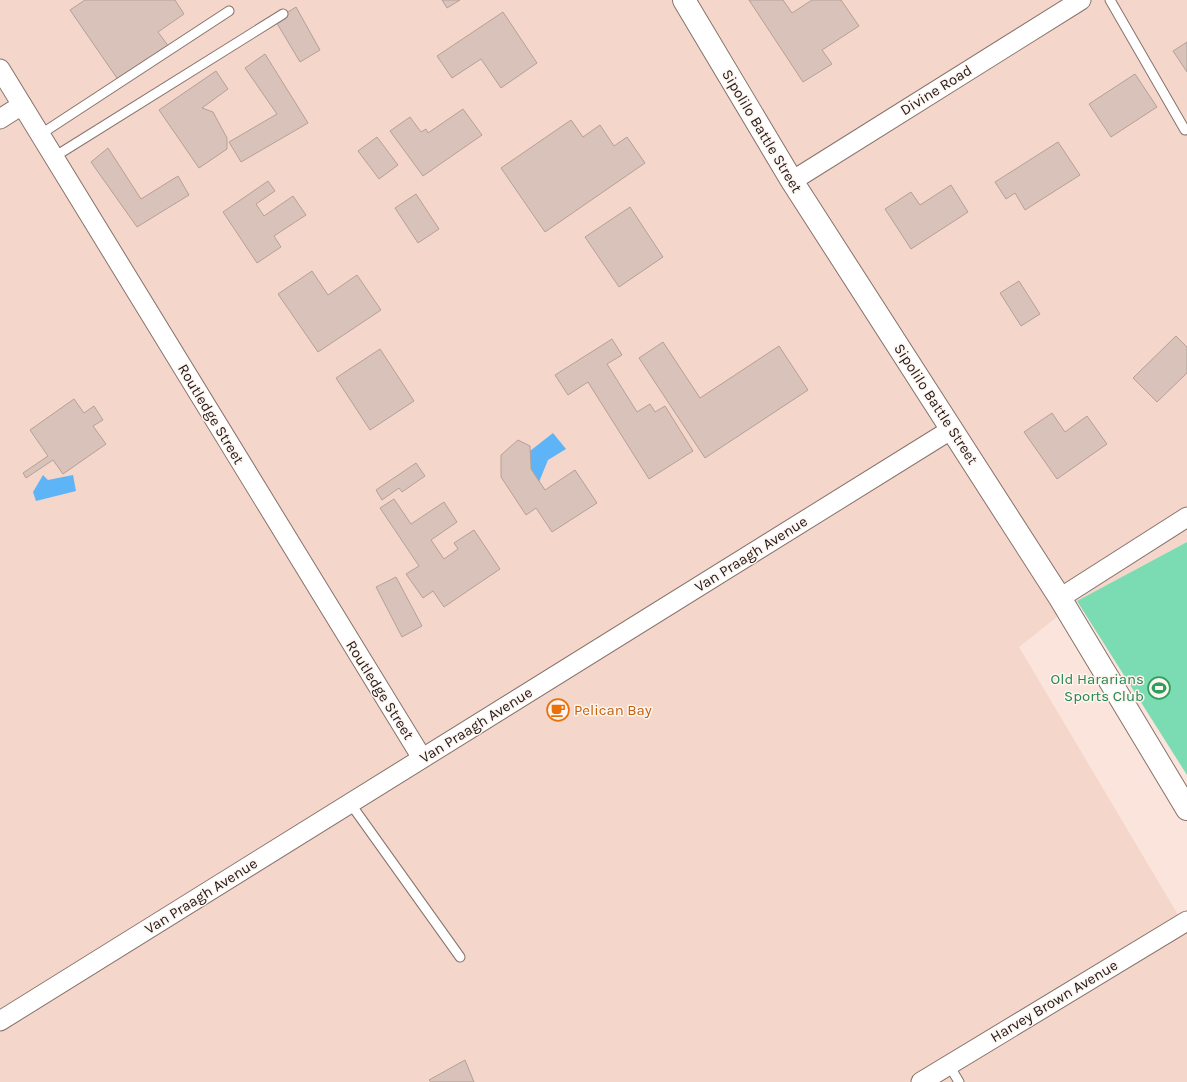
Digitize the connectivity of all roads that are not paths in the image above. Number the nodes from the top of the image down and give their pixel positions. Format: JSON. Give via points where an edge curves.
{"nodes":[{"id":1,"x":684,"y":0,"type":"edge"},
{"id":2,"x":1081,"y":0,"type":"edge"},
{"id":3,"x":1110,"y":0,"type":"edge"},
{"id":4,"x":229,"y":11,"type":"dead end"},
{"id":5,"x":283,"y":14,"type":"dead end"},
{"id":6,"x":0,"y":69,"type":"edge"},
{"id":7,"x":22,"y":105,"type":"junction"},
{"id":8,"x":0,"y":119,"type":"edge"},
{"id":9,"x":1185,"y":130,"type":"dead end"},
{"id":10,"x":41,"y":134,"type":"junction"},
{"id":11,"x":54,"y":157,"type":"junction"},
{"id":12,"x":792,"y":180,"type":"junction"},
{"id":13,"x":952,"y":429,"type":"junction"},
{"id":14,"x":1187,"y":517,"type":"edge"},
{"id":15,"x":1060,"y":598,"type":"junction"},
{"id":16,"x":422,"y":758,"type":"junction"},
{"id":17,"x":350,"y":803,"type":"junction"},
{"id":18,"x":1187,"y":809,"type":"edge"},
{"id":19,"x":1187,"y":921,"type":"edge"},
{"id":20,"x":460,"y":956,"type":"dead end"},
{"id":21,"x":0,"y":1021,"type":"edge"},
{"id":22,"x":949,"y":1065,"type":"junction"},
{"id":23,"x":921,"y":1082,"type":"edge"},
{"id":24,"x":959,"y":1082,"type":"edge"}],
"edges":[{"from":1,"to":12,"type":"main road","name":"Sipolilo Battle Street"},
{"from":2,"to":12,"type":"street","name":"Divine Road"},
{"from":3,"to":9,"type":"lane"},
{"from":4,"to":10,"type":"lane"},
{"from":5,"to":11,"type":"lane"},
{"from":6,"to":7,"type":"street","name":"Routledge Street"},
{"from":7,"to":8,"type":"street"},
{"from":7,"to":10,"type":"street","name":"Routledge Street"},
{"from":10,"to":11,"type":"street","name":"Routledge Street"},
{"from":11,"to":16,"type":"street","name":"Routledge Street"},
{"from":12,"to":13,"type":"main road","name":"Sipolilo Battle Street"},
{"from":13,"to":15,"type":"main road","name":"Sipolilo Battle Street"},
{"from":13,"to":16,"type":"street","name":"Van Praagh Avenue"},
{"from":14,"to":15,"type":"street"},
{"from":15,"to":18,"type":"main road","name":"Sipolilo Battle Street"},
{"from":16,"to":17,"type":"street","name":"Van Praagh Avenue"},
{"from":17,"to":20,"type":"lane"},
{"from":17,"to":21,"type":"street","name":"Van Praagh Avenue"},
{"from":19,"to":22,"type":"street","name":"Harvey Brown Avenue"},
{"from":22,"to":23,"type":"street","name":"Harvey Brown Avenue"},
{"from":22,"to":24,"type":"lane"}]}
